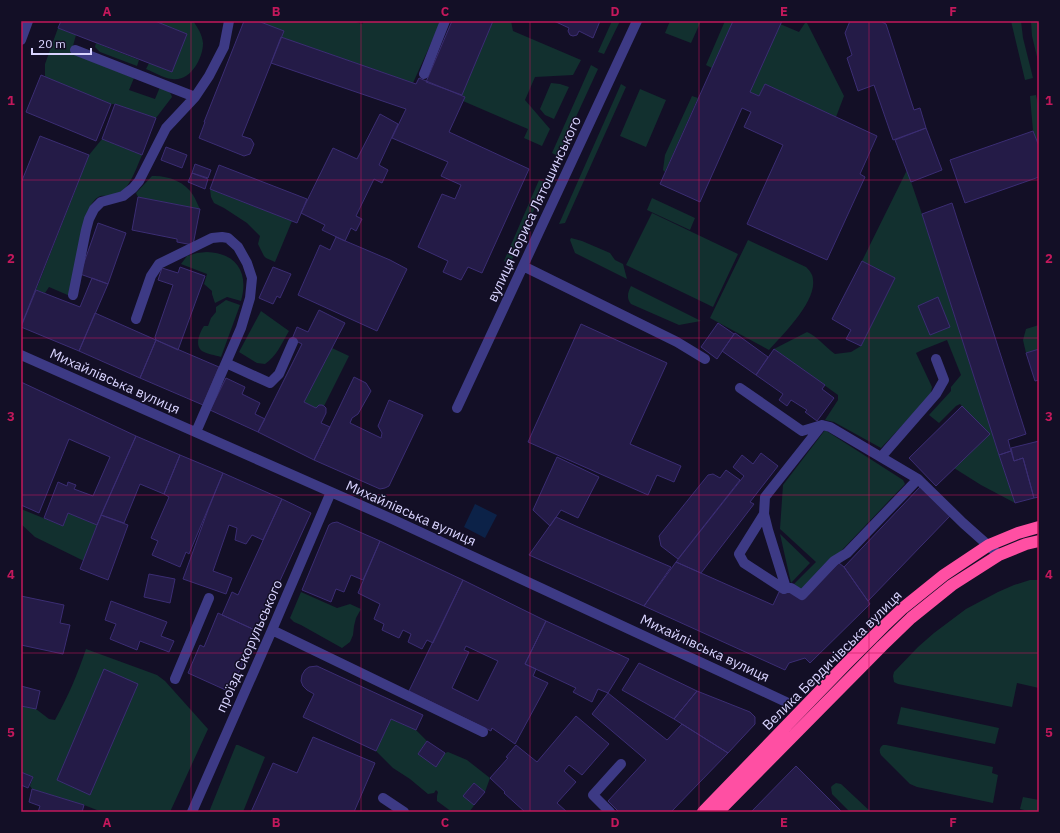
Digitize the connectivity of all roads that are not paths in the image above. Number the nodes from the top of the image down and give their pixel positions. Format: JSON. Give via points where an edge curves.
{"nodes":[{"id":1,"x":28,"y":21,"type":"edge"},
{"id":2,"x":229,"y":21,"type":"edge"},
{"id":3,"x":445,"y":21,"type":"edge"},
{"id":4,"x":637,"y":21,"type":"edge"},
{"id":5,"x":21,"y":40,"type":"edge"},
{"id":6,"x":75,"y":50,"type":"dead end"},
{"id":7,"x":424,"y":74,"type":"dead end"},
{"id":8,"x":195,"y":97,"type":"junction"},
{"id":9,"x":523,"y":266,"type":"junction"},
{"id":10,"x":73,"y":295,"type":"dead end"},
{"id":11,"x":136,"y":319,"type":"dead end"},
{"id":12,"x":294,"y":342,"type":"dead end"},
{"id":13,"x":21,"y":355,"type":"edge"},
{"id":14,"x":705,"y":359,"type":"dead end"},
{"id":15,"x":936,"y":359,"type":"dead end"},
{"id":16,"x":226,"y":364,"type":"junction"},
{"id":17,"x":740,"y":388,"type":"dead end"},
{"id":18,"x":457,"y":408,"type":"dead end"},
{"id":19,"x":822,"y":425,"type":"junction"},
{"id":20,"x":196,"y":432,"type":"junction"},
{"id":21,"x":881,"y":457,"type":"junction"},
{"id":22,"x":918,"y":479,"type":"junction"},
{"id":23,"x":330,"y":492,"type":"junction"},
{"id":24,"x":764,"y":514,"type":"junction"},
{"id":25,"x":1039,"y":527,"type":"edge"},
{"id":26,"x":1039,"y":541,"type":"edge"},
{"id":27,"x":989,"y":546,"type":"junction"},
{"id":28,"x":999,"y":555,"type":"junction"},
{"id":29,"x":786,"y":588,"type":"junction"},
{"id":30,"x":208,"y":598,"type":"dead end"},
{"id":31,"x":272,"y":630,"type":"junction"},
{"id":32,"x":175,"y":679,"type":"dead end"},
{"id":33,"x":786,"y":702,"type":"dead end"},
{"id":34,"x":483,"y":732,"type":"dead end"},
{"id":35,"x":621,"y":764,"type":"dead end"},
{"id":36,"x":383,"y":798,"type":"dead end"},
{"id":37,"x":192,"y":812,"type":"edge"},
{"id":38,"x":404,"y":812,"type":"edge"},
{"id":39,"x":610,"y":812,"type":"edge"},
{"id":40,"x":703,"y":812,"type":"edge"},
{"id":41,"x":718,"y":812,"type":"edge"}],
"edges":[{"from":1,"to":5,"type":"street"},
{"from":2,"to":8,"type":"street","via":[[224,47]]},
{"from":3,"to":7,"type":"street"},
{"from":4,"to":9,"type":"street","name":"вулиця Бориса Лятошинського"},
{"from":6,"to":8,"type":"street"},
{"from":8,"to":10,"type":"street","via":[[166,128],[133,188],[123,196],[101,202],[94,209],[86,230]]},
{"from":9,"to":14,"type":"street","via":[[677,342]]},
{"from":9,"to":18,"type":"street","name":"вулиця Бориса Лятошинського"},
{"from":11,"to":16,"type":"street","via":[[151,276],[159,264],[212,238],[228,238],[247,263],[252,278],[248,306]]},
{"from":12,"to":16,"type":"street","via":[[279,374],[270,383]]},
{"from":13,"to":20,"type":"street","name":"Михайлівська вулиця"},
{"from":15,"to":21,"type":"street","via":[[944,380],[936,394]]},
{"from":16,"to":20,"type":"street"},
{"from":17,"to":19,"type":"street","via":[[802,431]]},
{"from":19,"to":21,"type":"street"},
{"from":19,"to":24,"type":"street","via":[[765,497]]},
{"from":20,"to":23,"type":"street","name":"Михайлівська вулиця"},
{"from":21,"to":22,"type":"street"},
{"from":22,"to":27,"type":"street"},
{"from":22,"to":29,"type":"street","via":[[847,553],[834,561],[802,595],[791,588]]},
{"from":23,"to":31,"type":"street","name":"проїзд Скорульського"},
{"from":23,"to":33,"type":"street","name":"Михайлівська вулиця"},
{"from":24,"to":29,"type":"street"},
{"from":24,"to":29,"type":"street","via":[[739,554],[744,563]]},
{"from":25,"to":27,"type":"highway","name":"Велика Бердичівська вулиця"},
{"from":26,"to":28,"type":"highway","name":"Велика Бердичівська вулиця"},
{"from":27,"to":28,"type":"street"},
{"from":27,"to":40,"type":"highway","name":"Велика Бердичівська вулиця","via":[[944,575],[903,608]]},
{"from":28,"to":41,"type":"highway","name":"Велика Бердичівська вулиця","via":[[952,585],[912,618]]},
{"from":30,"to":32,"type":"street"},
{"from":31,"to":34,"type":"street"},
{"from":31,"to":37,"type":"street","name":"проїзд Скорульського"},
{"from":35,"to":39,"type":"street","via":[[593,794]]},
{"from":36,"to":38,"type":"street"}]}
